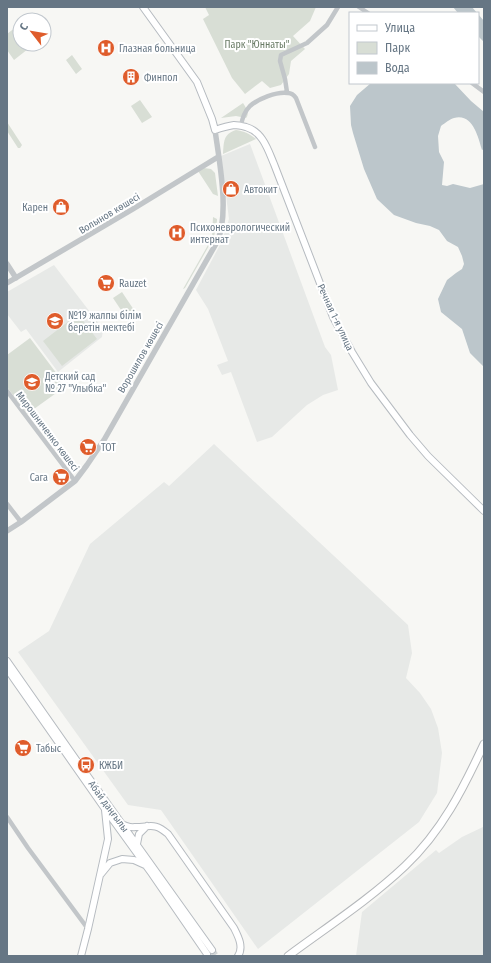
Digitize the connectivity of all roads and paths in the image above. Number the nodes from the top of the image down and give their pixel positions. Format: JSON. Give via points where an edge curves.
{"nodes":[{"id":1,"x":144,"y":7,"type":"edge"},
{"id":2,"x":338,"y":7,"type":"edge"},
{"id":3,"x":473,"y":84,"type":"edge"},
{"id":4,"x":287,"y":92,"type":"junction"},
{"id":5,"x":484,"y":92,"type":"edge"},
{"id":6,"x":241,"y":126,"type":"junction"},
{"id":7,"x":215,"y":130,"type":"junction"},
{"id":8,"x":315,"y":147,"type":"dead end"},
{"id":9,"x":218,"y":156,"type":"junction"},
{"id":10,"x":7,"y":264,"type":"edge"},
{"id":11,"x":16,"y":278,"type":"junction"},
{"id":12,"x":7,"y":283,"type":"edge"},
{"id":13,"x":7,"y":391,"type":"edge"},
{"id":14,"x":75,"y":481,"type":"junction"},
{"id":15,"x":7,"y":504,"type":"edge"},
{"id":16,"x":484,"y":511,"type":"edge"},
{"id":17,"x":21,"y":522,"type":"junction"},
{"id":18,"x":7,"y":532,"type":"edge"},
{"id":19,"x":7,"y":661,"type":"edge"},
{"id":20,"x":7,"y":669,"type":"edge"},
{"id":21,"x":484,"y":744,"type":"edge"},
{"id":22,"x":105,"y":809,"type":"junction"},
{"id":23,"x":7,"y":817,"type":"edge"},
{"id":24,"x":123,"y":825,"type":"junction"},
{"id":25,"x":147,"y":826,"type":"junction"},
{"id":26,"x":137,"y":844,"type":"junction"},
{"id":27,"x":146,"y":866,"type":"junction"},
{"id":28,"x":100,"y":875,"type":"junction"},
{"id":29,"x":88,"y":929,"type":"junction"},
{"id":30,"x":81,"y":956,"type":"edge"},
{"id":31,"x":238,"y":956,"type":"edge"},
{"id":32,"x":288,"y":956,"type":"edge"}],
"edges":[{"from":1,"to":7,"type":"main road","via":[[197,82]]},
{"from":2,"to":4,"type":"street","via":[[327,25],[307,43],[281,55]]},
{"from":3,"to":5,"type":"street"},
{"from":4,"to":6,"type":"street","via":[[259,100],[250,107],[242,119]]},
{"from":4,"to":8,"type":"street","via":[[296,98]]},
{"from":6,"to":7,"type":"main road"},
{"from":6,"to":16,"type":"main road","name":"Речная 1-я улица","via":[[256,133],[267,147],[333,318],[359,365],[410,435]]},
{"from":7,"to":9,"type":"street","name":"Ворошилов көшесі"},
{"from":9,"to":11,"type":"street","name":"Волынов көшесі"},
{"from":9,"to":14,"type":"street","name":"Ворошилов көшесі","via":[[223,200],[220,236],[107,433]]},
{"from":10,"to":11,"type":"street"},
{"from":11,"to":12,"type":"street","name":"Волынов көшесі"},
{"from":13,"to":14,"type":"street","name":"Мирошниченко көшесі"},
{"from":14,"to":17,"type":"street","name":"Ворошилов көшесі"},
{"from":15,"to":17,"type":"street"},
{"from":17,"to":18,"type":"street","name":"Ворошилов көшесі"},
{"from":19,"to":24,"type":"main road","name":"Абай даңғылы"},
{"from":20,"to":22,"type":"main road","name":"Абай даңғылы"},
{"from":21,"to":32,"type":"highway","via":[[446,818],[406,865],[348,913]]},
{"from":22,"to":27,"type":"main road","name":"Абай даңғылы"},
{"from":22,"to":28,"type":"main road","via":[[108,839]]},
{"from":23,"to":29,"type":"street"},
{"from":24,"to":25,"type":"main road","via":[[134,828]]},
{"from":24,"to":26,"type":"main road","name":"Абай даңғылы"},
{"from":25,"to":26,"type":"main road","via":[[139,834]]},
{"from":25,"to":31,"type":"main road","via":[[162,829],[168,834],[234,928],[240,940]]},
{"from":26,"to":27,"type":"main road","name":"Абай даңғылы","via":[[210,952]]},
{"from":27,"to":28,"type":"main road","via":[[134,860],[122,859],[110,863]]},
{"from":28,"to":29,"type":"main road"},
{"from":29,"to":30,"type":"main road"}]}
